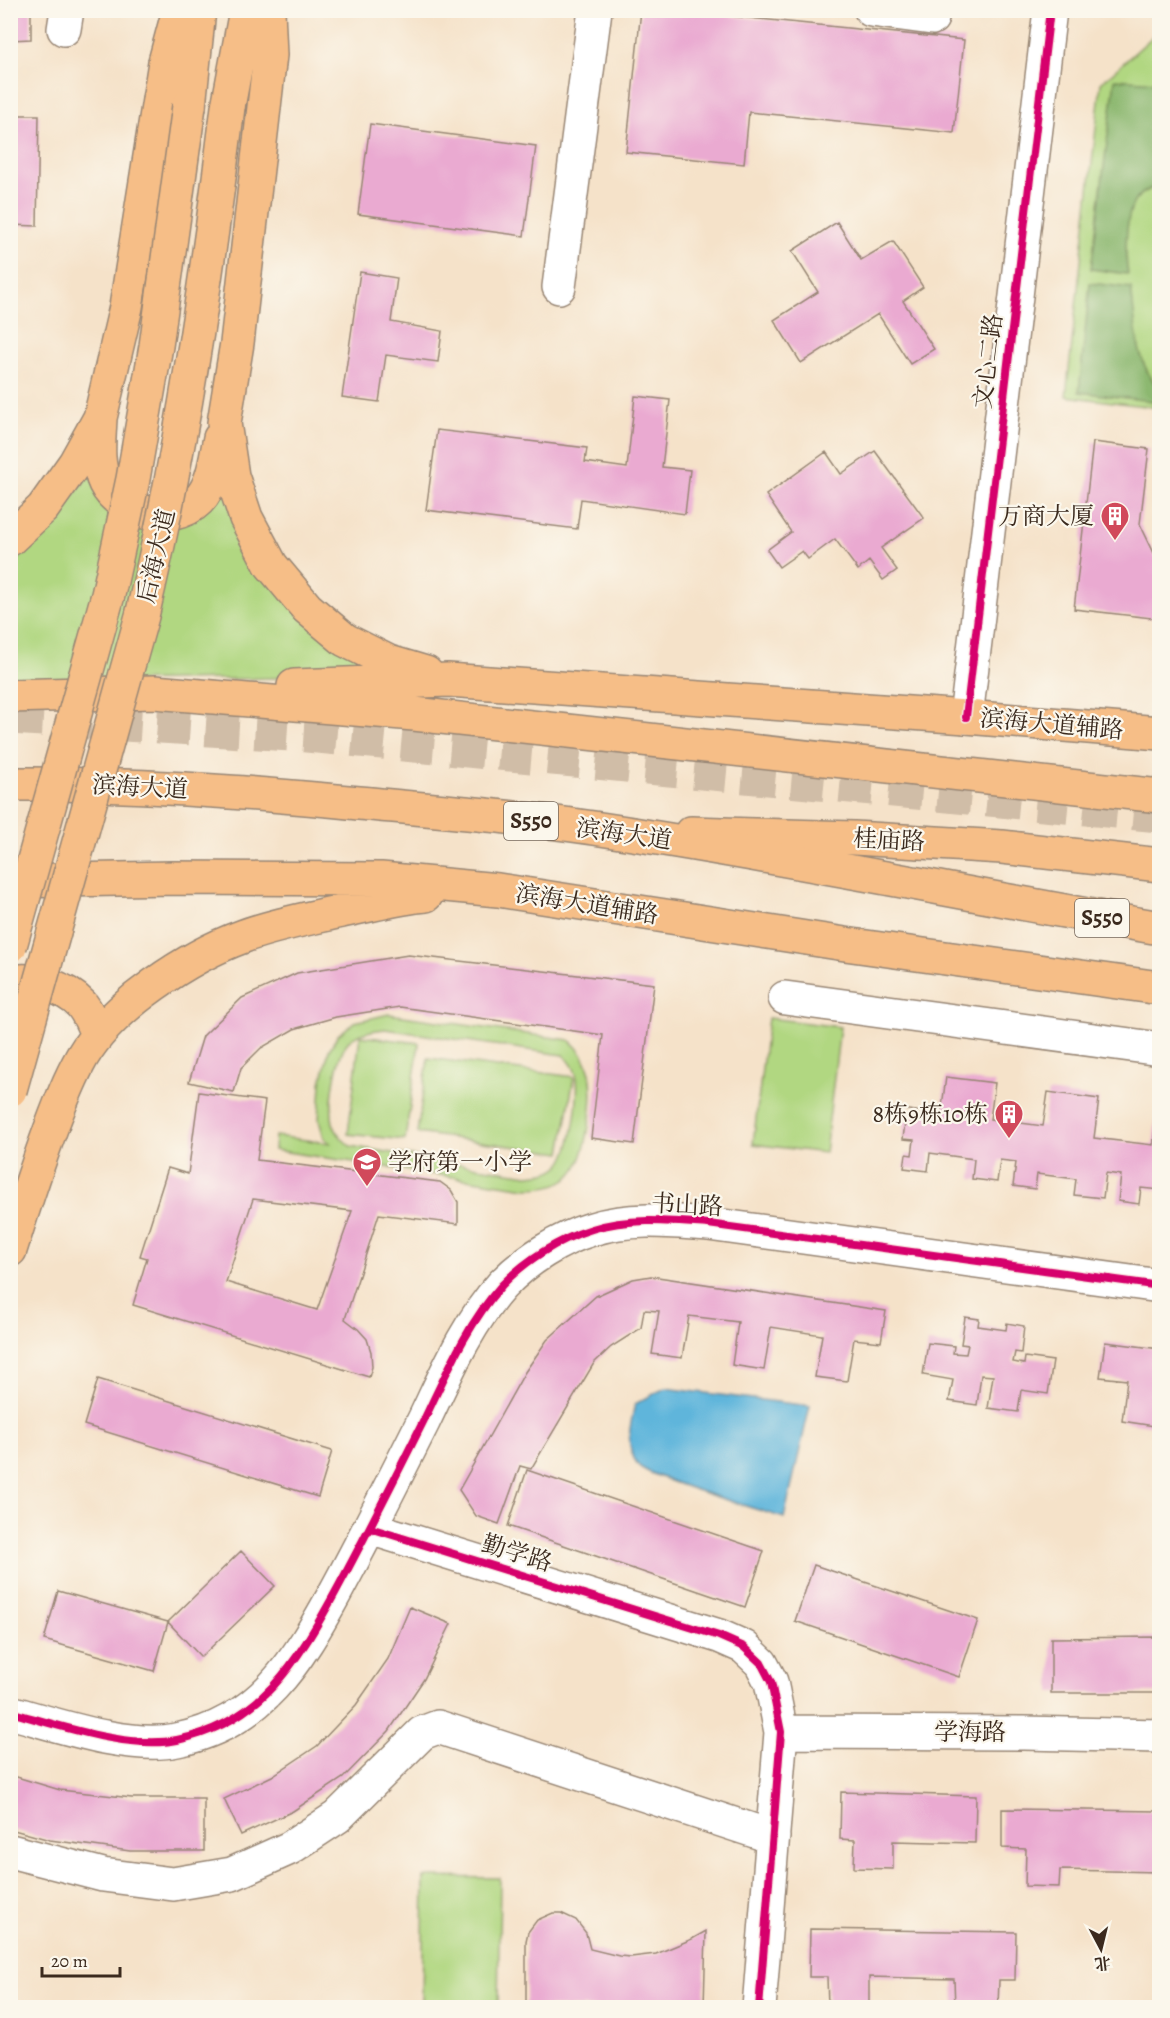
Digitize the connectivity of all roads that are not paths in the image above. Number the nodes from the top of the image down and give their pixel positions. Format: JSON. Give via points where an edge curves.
{"nodes":[{"id":1,"x":179,"y":10,"type":"edge"},
{"id":2,"x":199,"y":10,"type":"edge"},
{"id":3,"x":246,"y":10,"type":"edge"},
{"id":4,"x":268,"y":10,"type":"edge"},
{"id":5,"x":595,"y":10,"type":"edge"},
{"id":6,"x":871,"y":10,"type":"edge"},
{"id":7,"x":1050,"y":10,"type":"edge"},
{"id":8,"x":932,"y":18,"type":"dead end"},
{"id":9,"x":559,"y":288,"type":"dead end"},
{"id":10,"x":100,"y":418,"type":"junction"},
{"id":11,"x":224,"y":423,"type":"junction"},
{"id":12,"x":10,"y":539,"type":"edge"},
{"id":13,"x":448,"y":680,"type":"junction"},
{"id":14,"x":154,"y":692,"type":"junction"},
{"id":15,"x":10,"y":696,"type":"edge"},
{"id":16,"x":966,"y":717,"type":"junction"},
{"id":17,"x":1160,"y":733,"type":"edge"},
{"id":18,"x":10,"y":784,"type":"edge"},
{"id":19,"x":1160,"y":796,"type":"edge"},
{"id":20,"x":617,"y":831,"type":"junction"},
{"id":21,"x":1160,"y":865,"type":"edge"},
{"id":22,"x":10,"y":881,"type":"edge"},
{"id":23,"x":498,"y":890,"type":"junction"},
{"id":24,"x":1160,"y":928,"type":"edge"},
{"id":25,"x":10,"y":946,"type":"edge"},
{"id":26,"x":10,"y":982,"type":"edge"},
{"id":27,"x":1160,"y":988,"type":"edge"},
{"id":28,"x":785,"y":999,"type":"dead end"},
{"id":29,"x":97,"y":1035,"type":"junction"},
{"id":30,"x":1160,"y":1049,"type":"edge"},
{"id":31,"x":10,"y":1090,"type":"edge"},
{"id":32,"x":10,"y":1250,"type":"edge"},
{"id":33,"x":1160,"y":1286,"type":"edge"},
{"id":34,"x":370,"y":1528,"type":"junction"},
{"id":35,"x":10,"y":1712,"type":"edge"},
{"id":36,"x":781,"y":1732,"type":"junction"},
{"id":37,"x":1160,"y":1736,"type":"edge"},
{"id":38,"x":773,"y":1836,"type":"junction"},
{"id":39,"x":10,"y":1851,"type":"edge"},
{"id":40,"x":759,"y":2007,"type":"edge"}],
"edges":[{"from":1,"to":10,"type":"main road","via":[[164,72],[126,307]]},
{"from":2,"to":25,"type":"main road","name":"后海大道","bridge":true,"via":[[156,346],[122,535]]},
{"from":3,"to":31,"type":"main road","name":"后海大道","bridge":true,"via":[[228,107],[195,352],[155,561]]},
{"from":4,"to":11,"type":"main road","via":[[270,55]]},
{"from":5,"to":9,"type":"street"},
{"from":6,"to":8,"type":"street"},
{"from":7,"to":16,"type":"street","name":"文心二路"},
{"from":10,"to":11,"type":"main road","via":[[99,456],[106,485],[119,501],[139,512],[158,514],[177,513],[203,495]]},
{"from":10,"to":12,"type":"main road","via":[[43,508]]},
{"from":11,"to":13,"type":"main road","via":[[232,476],[246,518],[271,565],[307,608],[345,640],[389,662]]},
{"from":13,"to":14,"type":"main road","name":"滨海大道辅路"},
{"from":13,"to":16,"type":"main road","name":"滨海大道辅路"},
{"from":14,"to":15,"type":"main road"},
{"from":14,"to":19,"type":"main road","via":[[414,714]]},
{"from":16,"to":17,"type":"main road","name":"滨海大道辅路"},
{"from":18,"to":20,"type":"main road","name":"滨海大道","number":"S550","via":[[220,790]]},
{"from":20,"to":21,"type":"main road","name":"桂庙路","number":"S550","via":[[1002,847]]},
{"from":20,"to":24,"type":"main road","name":"滨海大道","number":"S550"},
{"from":22,"to":23,"type":"main road","name":"滨海大道辅路","via":[[381,879]]},
{"from":23,"to":27,"type":"main road","name":"滨海大道辅路"},
{"from":23,"to":29,"type":"main road","via":[[410,897],[244,936],[197,957],[158,982]]},
{"from":26,"to":29,"type":"main road","via":[[32,981],[67,994],[92,1019]]},
{"from":28,"to":30,"type":"street"},
{"from":29,"to":32,"type":"main road","via":[[67,1086]]},
{"from":33,"to":34,"type":"street","name":"书山路","via":[[708,1224],[630,1221],[592,1229],[556,1244],[529,1262],[502,1285],[481,1312],[461,1344]]},
{"from":34,"to":35,"type":"street","via":[[287,1672],[254,1706],[215,1728],[176,1740],[136,1741],[92,1734]]},
{"from":34,"to":36,"type":"street","name":"勤学路","via":[[744,1647],[761,1663],[771,1682]]},
{"from":36,"to":37,"type":"street","name":"学海路"},
{"from":36,"to":38,"type":"street","name":"勤学路"},
{"from":38,"to":39,"type":"street","via":[[438,1728],[422,1732],[337,1817],[290,1848],[232,1874],[173,1884],[103,1875]]},
{"from":38,"to":40,"type":"street","name":"勤学路"}]}
